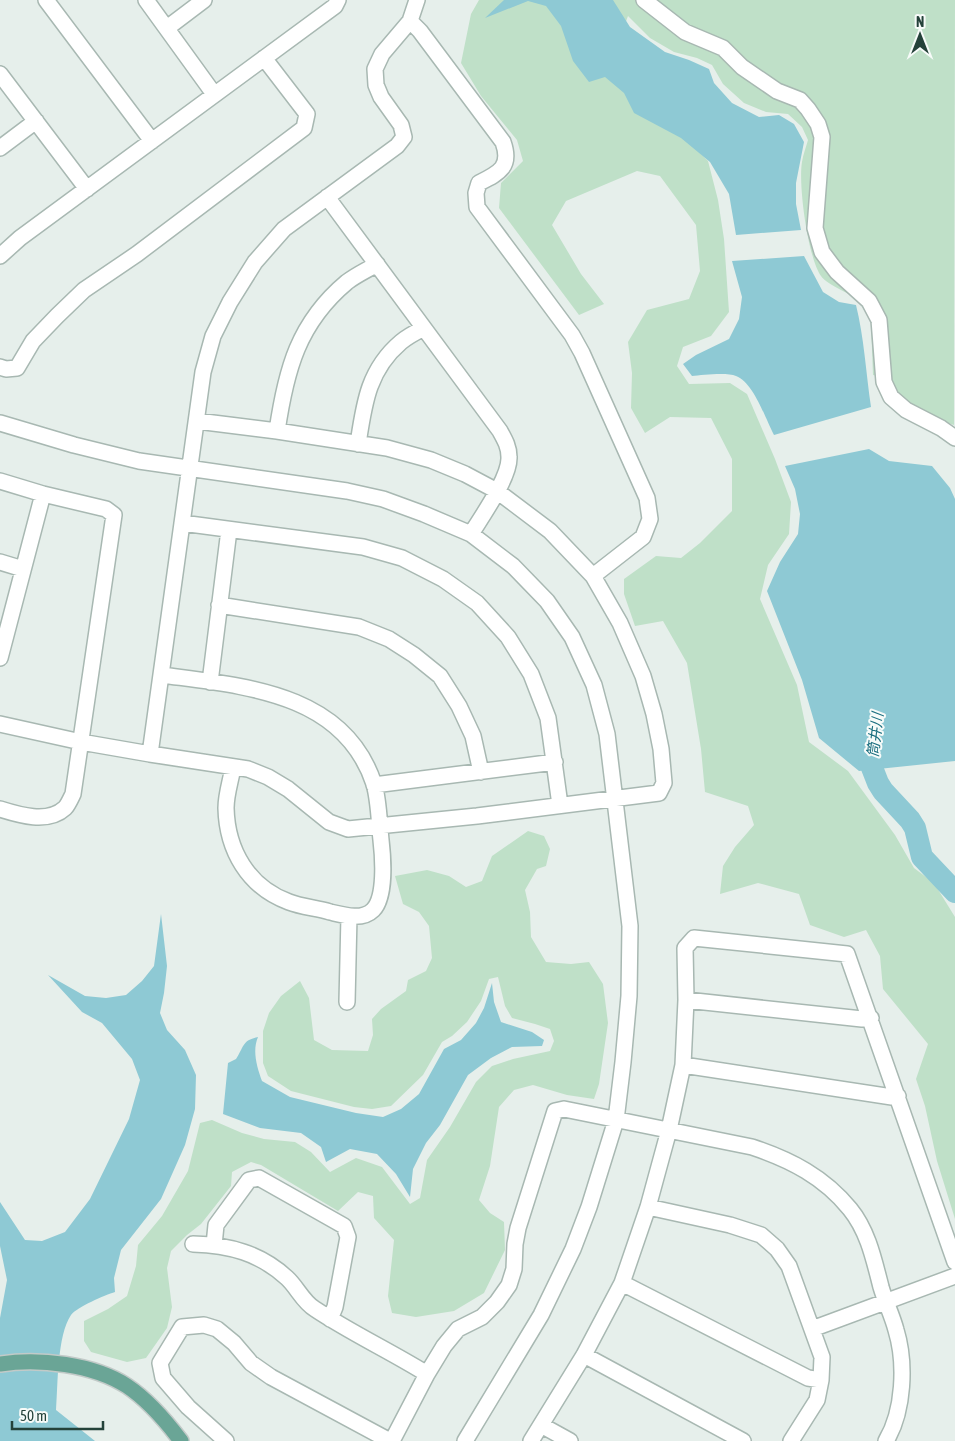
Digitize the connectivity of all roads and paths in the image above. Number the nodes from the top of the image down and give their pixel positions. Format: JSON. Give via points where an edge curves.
{"nodes":[{"id":1,"x":46,"y":0,"type":"edge"},
{"id":2,"x":146,"y":0,"type":"edge"},
{"id":3,"x":204,"y":0,"type":"edge"},
{"id":4,"x":338,"y":0,"type":"edge"},
{"id":5,"x":417,"y":0,"type":"edge"},
{"id":6,"x":644,"y":0,"type":"edge"},
{"id":7,"x":410,"y":21,"type":"junction"},
{"id":8,"x":167,"y":28,"type":"junction"},
{"id":9,"x":264,"y":58,"type":"junction"},
{"id":10,"x":0,"y":74,"type":"edge"},
{"id":11,"x":214,"y":94,"type":"junction"},
{"id":12,"x":36,"y":121,"type":"junction"},
{"id":13,"x":152,"y":141,"type":"junction"},
{"id":14,"x":0,"y":148,"type":"edge"},
{"id":15,"x":87,"y":189,"type":"junction"},
{"id":16,"x":327,"y":197,"type":"junction"},
{"id":17,"x":0,"y":256,"type":"edge"},
{"id":18,"x":376,"y":264,"type":"junction"},
{"id":19,"x":424,"y":328,"type":"junction"},
{"id":20,"x":0,"y":367,"type":"edge"},
{"id":21,"x":197,"y":421,"type":"junction"},
{"id":22,"x":0,"y":423,"type":"edge"},
{"id":23,"x":278,"y":431,"type":"junction"},
{"id":24,"x":955,"y":438,"type":"edge"},
{"id":25,"x":358,"y":444,"type":"junction"},
{"id":26,"x":189,"y":469,"type":"junction"},
{"id":27,"x":0,"y":481,"type":"edge"},
{"id":28,"x":497,"y":491,"type":"junction"},
{"id":29,"x":43,"y":494,"type":"junction"},
{"id":30,"x":182,"y":523,"type":"junction"},
{"id":31,"x":229,"y":530,"type":"junction"},
{"id":32,"x":471,"y":534,"type":"junction"},
{"id":33,"x":0,"y":562,"type":"edge"},
{"id":34,"x":23,"y":569,"type":"junction"},
{"id":35,"x":593,"y":576,"type":"junction"},
{"id":36,"x":219,"y":606,"type":"junction"},
{"id":37,"x":1,"y":648,"type":"edge"},
{"id":38,"x":162,"y":675,"type":"junction"},
{"id":39,"x":210,"y":682,"type":"junction"},
{"id":40,"x":0,"y":724,"type":"edge"},
{"id":41,"x":81,"y":742,"type":"junction"},
{"id":42,"x":150,"y":754,"type":"junction"},
{"id":43,"x":555,"y":762,"type":"junction"},
{"id":44,"x":233,"y":767,"type":"junction"},
{"id":45,"x":481,"y":772,"type":"junction"},
{"id":46,"x":374,"y":785,"type":"junction"},
{"id":47,"x":615,"y":799,"type":"junction"},
{"id":48,"x":560,"y":805,"type":"junction"},
{"id":49,"x":1,"y":811,"type":"edge"},
{"id":50,"x":380,"y":827,"type":"junction"},
{"id":51,"x":349,"y":916,"type":"junction"},
{"id":52,"x":686,"y":1000,"type":"junction"},
{"id":53,"x":347,"y":1002,"type":"dead end"},
{"id":54,"x":871,"y":1018,"type":"junction"},
{"id":55,"x":683,"y":1065,"type":"junction"},
{"id":56,"x":898,"y":1096,"type":"junction"},
{"id":57,"x":616,"y":1120,"type":"junction"},
{"id":58,"x":669,"y":1130,"type":"junction"},
{"id":59,"x":648,"y":1207,"type":"junction"},
{"id":60,"x":193,"y":1244,"type":"dead end"},
{"id":61,"x":214,"y":1245,"type":"junction"},
{"id":62,"x":955,"y":1262,"type":"edge"},
{"id":63,"x":955,"y":1276,"type":"edge"},
{"id":64,"x":622,"y":1283,"type":"junction"},
{"id":65,"x":886,"y":1303,"type":"junction"},
{"id":66,"x":330,"y":1319,"type":"junction"},
{"id":67,"x":812,"y":1329,"type":"junction"},
{"id":68,"x":584,"y":1355,"type":"junction"},
{"id":69,"x":0,"y":1364,"type":"edge"},
{"id":70,"x":427,"y":1374,"type":"junction"},
{"id":71,"x":822,"y":1380,"type":"junction"},
{"id":72,"x":541,"y":1425,"type":"junction"},
{"id":73,"x":181,"y":1441,"type":"edge"},
{"id":74,"x":226,"y":1441,"type":"edge"},
{"id":75,"x":391,"y":1441,"type":"edge"},
{"id":76,"x":465,"y":1441,"type":"edge"},
{"id":77,"x":531,"y":1441,"type":"edge"},
{"id":78,"x":570,"y":1441,"type":"edge"},
{"id":79,"x":743,"y":1441,"type":"edge"},
{"id":80,"x":791,"y":1441,"type":"edge"},
{"id":81,"x":886,"y":1441,"type":"edge"}],
"edges":[{"from":1,"to":13,"type":"street"},
{"from":2,"to":8,"type":"street"},
{"from":3,"to":8,"type":"street"},
{"from":4,"to":9,"type":"street","via":[[335,6]]},
{"from":5,"to":7,"type":"street"},
{"from":6,"to":24,"type":"street","via":[[685,32],[722,48],[742,67],[777,91],[800,100],[808,109],[822,137],[814,228],[822,252],[837,272],[869,301],[879,320],[884,382],[891,397],[906,410]]},
{"from":7,"to":16,"type":"street","via":[[382,54],[376,70],[376,86],[401,125],[404,137],[397,146]]},
{"from":7,"to":35,"type":"street","via":[[503,142],[505,164],[498,173],[480,183],[476,193],[477,207],[572,335],[647,498],[650,519],[643,537]]},
{"from":8,"to":11,"type":"street"},
{"from":9,"to":11,"type":"street"},
{"from":9,"to":20,"type":"street","via":[[307,114],[304,128],[84,290],[34,341],[17,368]]},
{"from":10,"to":12,"type":"street"},
{"from":11,"to":13,"type":"street"},
{"from":12,"to":14,"type":"street"},
{"from":12,"to":15,"type":"street"},
{"from":13,"to":15,"type":"street"},
{"from":15,"to":17,"type":"street"},
{"from":16,"to":18,"type":"street"},
{"from":16,"to":21,"type":"street","via":[[284,229],[255,262],[230,302],[213,336]]},
{"from":18,"to":19,"type":"street"},
{"from":18,"to":23,"type":"street","via":[[348,281],[308,325],[294,355],[283,392]]},
{"from":19,"to":25,"type":"street","via":[[401,342],[373,377]]},
{"from":19,"to":28,"type":"street","via":[[508,446],[508,470]]},
{"from":21,"to":23,"type":"street"},
{"from":21,"to":26,"type":"street"},
{"from":22,"to":26,"type":"street","via":[[74,445]]},
{"from":23,"to":25,"type":"street"},
{"from":25,"to":28,"type":"street","via":[[388,448],[431,460]]},
{"from":26,"to":30,"type":"street"},
{"from":26,"to":32,"type":"street","via":[[383,499]]},
{"from":27,"to":29,"type":"street"},
{"from":28,"to":32,"type":"street"},
{"from":28,"to":35,"type":"street","via":[[550,531]]},
{"from":29,"to":34,"type":"street"},
{"from":29,"to":41,"type":"street","via":[[106,509],[114,516]]},
{"from":30,"to":31,"type":"street"},
{"from":30,"to":38,"type":"street"},
{"from":31,"to":36,"type":"street"},
{"from":31,"to":43,"type":"street","via":[[371,549],[402,558],[443,579],[477,603],[508,637],[531,674],[548,718]]},
{"from":32,"to":47,"type":"street","via":[[513,566],[547,601],[572,637],[594,685],[607,734]]},
{"from":33,"to":34,"type":"street"},
{"from":34,"to":37,"type":"street"},
{"from":35,"to":47,"type":"street","via":[[620,622],[643,676],[661,749],[664,783],[658,793]]},
{"from":36,"to":39,"type":"street"},
{"from":36,"to":45,"type":"street","via":[[359,627],[389,639],[440,676],[473,736]]},
{"from":38,"to":39,"type":"street"},
{"from":38,"to":42,"type":"street"},
{"from":39,"to":46,"type":"street","via":[[293,700],[326,719],[349,738],[364,760]]},
{"from":40,"to":41,"type":"street"},
{"from":41,"to":42,"type":"street"},
{"from":41,"to":49,"type":"street","via":[[73,794],[65,808],[50,816]]},
{"from":42,"to":44,"type":"street"},
{"from":43,"to":45,"type":"street"},
{"from":43,"to":48,"type":"street"},
{"from":44,"to":50,"type":"street","via":[[268,777],[329,822],[348,829]]},
{"from":44,"to":51,"type":"street","via":[[226,806],[228,828],[235,853],[249,874],[267,891],[289,902]]},
{"from":45,"to":46,"type":"street"},
{"from":46,"to":50,"type":"street"},
{"from":47,"to":48,"type":"street"},
{"from":47,"to":57,"type":"street","via":[[630,926],[629,996]]},
{"from":48,"to":50,"type":"street"},
{"from":50,"to":51,"type":"street","via":[[383,863],[378,904],[372,912]]},
{"from":51,"to":53,"type":"street"},
{"from":52,"to":54,"type":"street","via":[[862,1020]]},
{"from":52,"to":54,"type":"street","via":[[685,948],[694,938],[847,954]]},
{"from":52,"to":55,"type":"street"},
{"from":54,"to":56,"type":"street"},
{"from":55,"to":56,"type":"street"},
{"from":55,"to":58,"type":"street"},
{"from":56,"to":62,"type":"street"},
{"from":57,"to":58,"type":"street"},
{"from":57,"to":70,"type":"street","via":[[564,1109],[555,1111],[518,1228],[509,1285],[482,1318],[458,1329]]},
{"from":57,"to":76,"type":"street","via":[[573,1248],[541,1315]]},
{"from":58,"to":59,"type":"street"},
{"from":58,"to":65,"type":"street","via":[[780,1156],[828,1186],[851,1210],[867,1237]]},
{"from":59,"to":64,"type":"street"},
{"from":59,"to":67,"type":"street","via":[[761,1235],[778,1248],[789,1266]]},
{"from":60,"to":61,"type":"street"},
{"from":61,"to":66,"type":"street","via":[[243,1251],[268,1262],[288,1279],[310,1307]]},
{"from":61,"to":66,"type":"street","via":[[216,1225],[249,1180],[259,1178],[344,1226],[348,1237]]},
{"from":63,"to":65,"type":"street"},
{"from":64,"to":68,"type":"street"},
{"from":64,"to":71,"type":"street","via":[[808,1378]]},
{"from":65,"to":67,"type":"street"},
{"from":65,"to":81,"type":"street","via":[[897,1330],[902,1363],[900,1402]]},
{"from":66,"to":70,"type":"street"},
{"from":67,"to":71,"type":"street","via":[[822,1357]]},
{"from":68,"to":72,"type":"street"},
{"from":68,"to":79,"type":"street"},
{"from":69,"to":73,"type":"main road","via":[[30,1361],[69,1365],[102,1375],[127,1386],[163,1417]]},
{"from":70,"to":75,"type":"street"},
{"from":71,"to":80,"type":"street","via":[[817,1400]]},
{"from":72,"to":77,"type":"street"},
{"from":72,"to":78,"type":"street"},
{"from":74,"to":75,"type":"street","via":[[188,1407],[163,1378],[160,1364],[182,1327],[204,1324],[217,1329],[271,1378]]}]}
